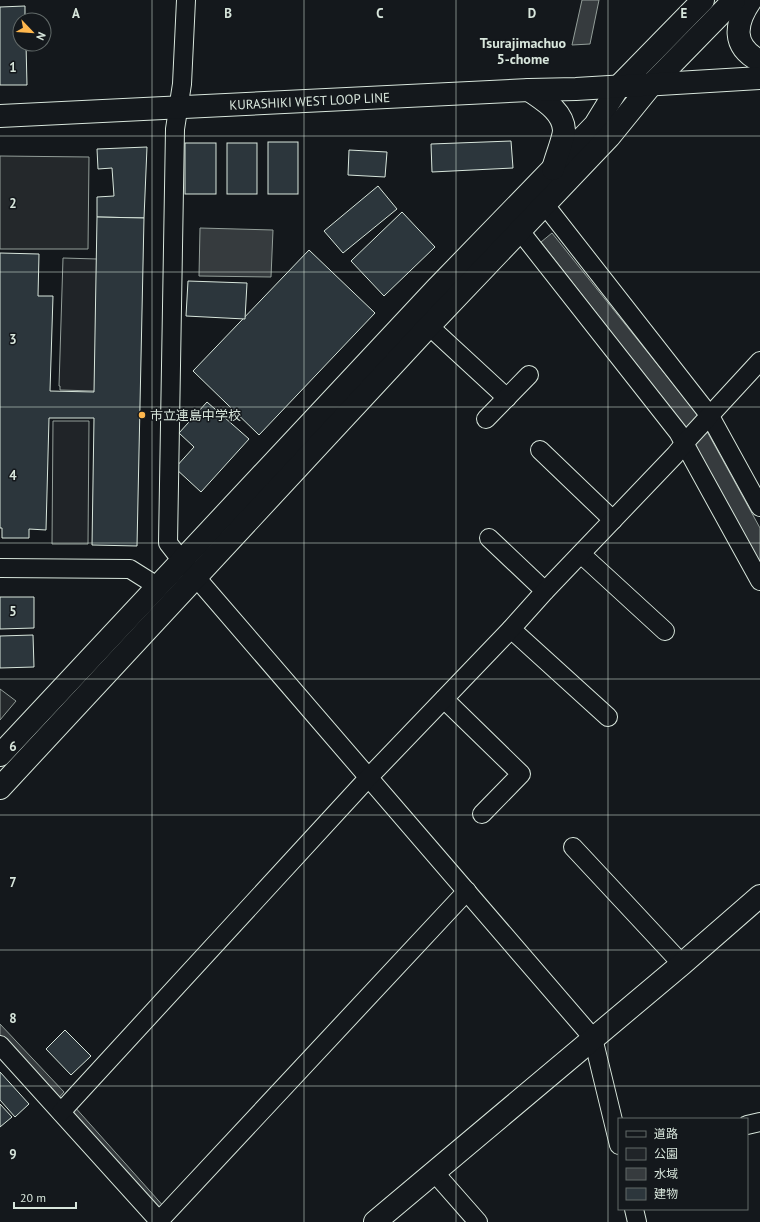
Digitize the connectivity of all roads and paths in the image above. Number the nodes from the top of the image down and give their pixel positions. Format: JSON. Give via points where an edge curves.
{"nodes":[{"id":1,"x":186,"y":0,"type":"edge"},
{"id":2,"x":703,"y":0,"type":"edge"},
{"id":3,"x":734,"y":0,"type":"edge"},
{"id":4,"x":751,"y":0,"type":"edge"},
{"id":5,"x":760,"y":61,"type":"edge"},
{"id":6,"x":760,"y":78,"type":"edge"},
{"id":7,"x":652,"y":84,"type":"junction"},
{"id":8,"x":619,"y":86,"type":"junction"},
{"id":9,"x":529,"y":90,"type":"junction"},
{"id":10,"x":178,"y":107,"type":"junction"},
{"id":11,"x":0,"y":116,"type":"edge"},
{"id":12,"x":553,"y":169,"type":"junction"},
{"id":13,"x":545,"y":205,"type":"junction"},
{"id":14,"x":520,"y":230,"type":"junction"},
{"id":15,"x":429,"y":326,"type":"junction"},
{"id":16,"x":760,"y":361,"type":"edge"},
{"id":17,"x":529,"y":375,"type":"dead end"},
{"id":18,"x":507,"y":398,"type":"junction"},
{"id":19,"x":486,"y":419,"type":"dead end"},
{"id":20,"x":707,"y":419,"type":"junction"},
{"id":21,"x":686,"y":441,"type":"junction"},
{"id":22,"x":540,"y":450,"type":"dead end"},
{"id":23,"x":760,"y":507,"type":"edge"},
{"id":24,"x":613,"y":520,"type":"junction"},
{"id":25,"x":489,"y":538,"type":"dead end"},
{"id":26,"x":581,"y":554,"type":"junction"},
{"id":27,"x":182,"y":561,"type":"junction"},
{"id":28,"x":0,"y":568,"type":"edge"},
{"id":29,"x":197,"y":578,"type":"junction"},
{"id":30,"x":760,"y":581,"type":"edge"},
{"id":31,"x":157,"y":586,"type":"junction"},
{"id":32,"x":545,"y":591,"type":"junction"},
{"id":33,"x":511,"y":629,"type":"junction"},
{"id":34,"x":665,"y":631,"type":"dead end"},
{"id":35,"x":444,"y":699,"type":"junction"},
{"id":36,"x":608,"y":717,"type":"dead end"},
{"id":37,"x":0,"y":755,"type":"edge"},
{"id":38,"x":369,"y":777,"type":"junction"},
{"id":39,"x":0,"y":788,"type":"edge"},
{"id":40,"x":482,"y":814,"type":"dead end"},
{"id":41,"x":573,"y":847,"type":"dead end"},
{"id":42,"x":467,"y":891,"type":"junction"},
{"id":43,"x":760,"y":896,"type":"edge"},
{"id":44,"x":682,"y":964,"type":"junction"},
{"id":45,"x":593,"y":1038,"type":"junction"},
{"id":46,"x":0,"y":1045,"type":"edge"},
{"id":47,"x":61,"y":1112,"type":"junction"},
{"id":48,"x":760,"y":1122,"type":"edge"},
{"id":49,"x":748,"y":1125,"type":"edge"},
{"id":50,"x":618,"y":1141,"type":"edge"},
{"id":51,"x":434,"y":1172,"type":"junction"},
{"id":52,"x":634,"y":1210,"type":"edge"},
{"id":53,"x":160,"y":1221,"type":"edge"},
{"id":54,"x":375,"y":1222,"type":"edge"},
{"id":55,"x":478,"y":1222,"type":"edge"},
{"id":56,"x":637,"y":1222,"type":"edge"}],
"edges":[{"from":1,"to":10,"type":"street","via":[[182,84]]},
{"from":2,"to":8,"type":"street"},
{"from":3,"to":7,"type":"street"},
{"from":4,"to":5,"type":"street","via":[[738,27],[740,42],[749,56]]},
{"from":6,"to":7,"type":"street","name":"KURASHIKI WEST LOOP LINE"},
{"from":7,"to":8,"type":"street","name":"KURASHIKI WEST LOOP LINE"},
{"from":7,"to":13,"type":"street","via":[[609,137]]},
{"from":8,"to":9,"type":"street","name":"KURASHIKI WEST LOOP LINE"},
{"from":8,"to":12,"type":"street","via":[[595,125]]},
{"from":9,"to":10,"type":"street","name":"KURASHIKI WEST LOOP LINE"},
{"from":9,"to":12,"type":"street","via":[[553,107],[562,122],[564,131]]},
{"from":10,"to":11,"type":"street","name":"KURASHIKI WEST LOOP LINE"},
{"from":10,"to":27,"type":"street","via":[[175,129],[168,543]]},
{"from":12,"to":27,"type":"street","via":[[436,289]]},
{"from":13,"to":14,"type":"street"},
{"from":13,"to":20,"type":"street"},
{"from":14,"to":15,"type":"street"},
{"from":14,"to":21,"type":"street"},
{"from":15,"to":18,"type":"street"},
{"from":15,"to":29,"type":"street"},
{"from":16,"to":20,"type":"street"},
{"from":17,"to":18,"type":"street"},
{"from":18,"to":19,"type":"street"},
{"from":20,"to":21,"type":"street"},
{"from":20,"to":23,"type":"street"},
{"from":21,"to":24,"type":"street","via":[[676,455]]},
{"from":21,"to":30,"type":"street"},
{"from":22,"to":24,"type":"street"},
{"from":24,"to":26,"type":"street"},
{"from":25,"to":32,"type":"street"},
{"from":26,"to":32,"type":"street"},
{"from":26,"to":34,"type":"street"},
{"from":27,"to":29,"type":"street"},
{"from":27,"to":31,"type":"street"},
{"from":28,"to":31,"type":"street","via":[[130,569]]},
{"from":29,"to":38,"type":"street"},
{"from":29,"to":39,"type":"street"},
{"from":31,"to":37,"type":"street"},
{"from":32,"to":33,"type":"street"},
{"from":33,"to":35,"type":"street"},
{"from":33,"to":36,"type":"street"},
{"from":35,"to":38,"type":"street"},
{"from":35,"to":40,"type":"street","via":[[521,774]]},
{"from":38,"to":42,"type":"street"},
{"from":38,"to":47,"type":"street"},
{"from":41,"to":44,"type":"street"},
{"from":42,"to":45,"type":"street"},
{"from":42,"to":53,"type":"street"},
{"from":43,"to":44,"type":"street"},
{"from":44,"to":45,"type":"street"},
{"from":45,"to":50,"type":"street"},
{"from":45,"to":51,"type":"street"},
{"from":46,"to":47,"type":"street"},
{"from":47,"to":53,"type":"street"},
{"from":48,"to":49,"type":"street"},
{"from":51,"to":54,"type":"street"},
{"from":51,"to":55,"type":"street"},
{"from":52,"to":56,"type":"street"}]}
